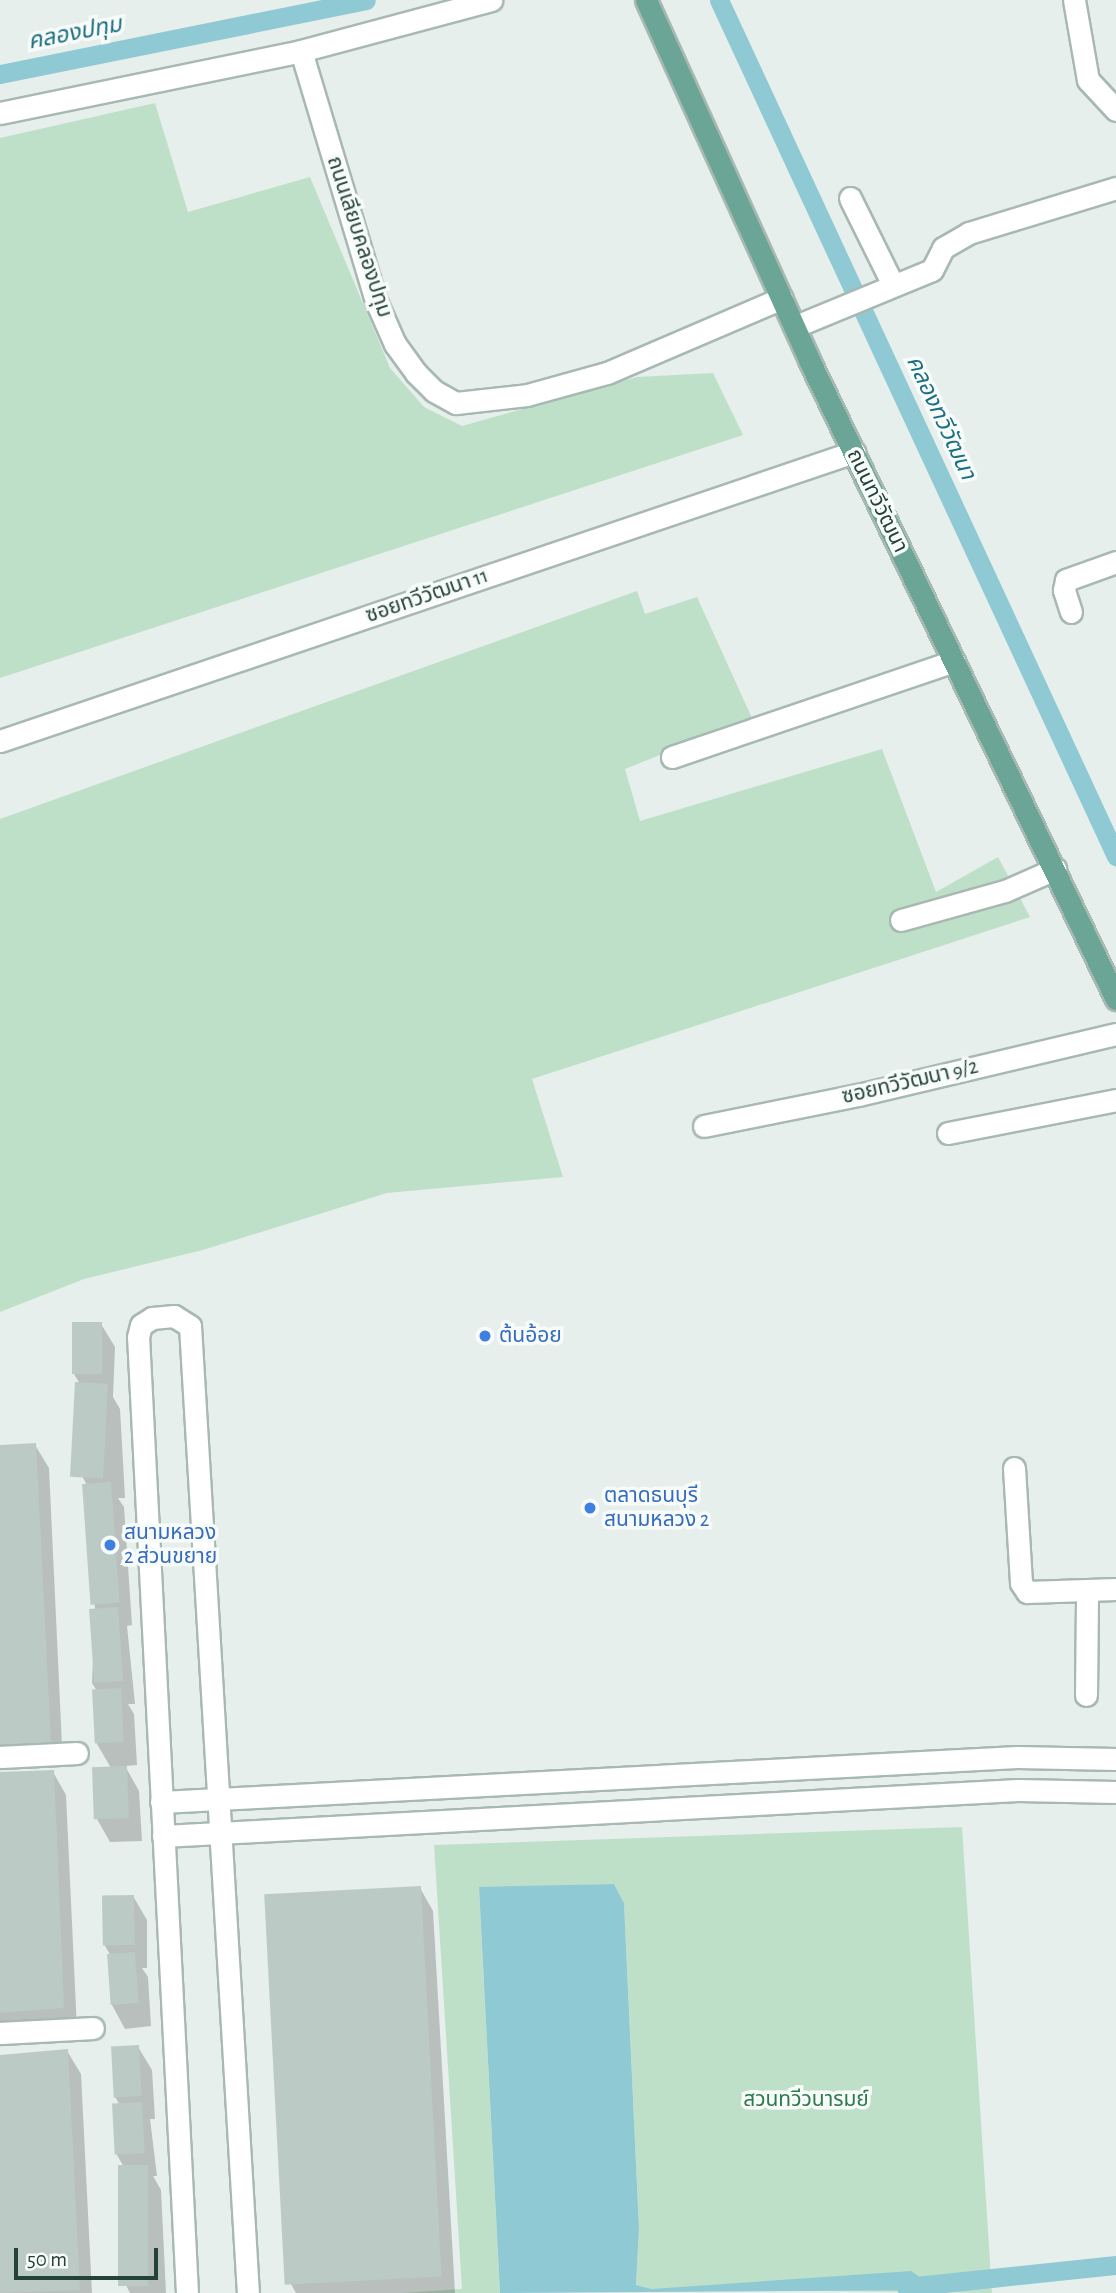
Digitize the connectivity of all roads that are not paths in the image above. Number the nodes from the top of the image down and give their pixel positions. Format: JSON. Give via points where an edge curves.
{"nodes":[{"id":1,"x":491,"y":0,"type":"edge"},
{"id":2,"x":646,"y":0,"type":"edge"},
{"id":3,"x":1074,"y":0,"type":"edge"},
{"id":4,"x":301,"y":51,"type":"junction"},
{"id":5,"x":1116,"y":110,"type":"edge"},
{"id":6,"x":0,"y":113,"type":"edge"},
{"id":7,"x":1116,"y":188,"type":"edge"},
{"id":8,"x":850,"y":198,"type":"dead end"},
{"id":9,"x":893,"y":285,"type":"junction"},
{"id":10,"x":782,"y":298,"type":"junction"},
{"id":11,"x":796,"y":326,"type":"junction"},
{"id":12,"x":854,"y":452,"type":"junction"},
{"id":13,"x":1116,"y":562,"type":"edge"},
{"id":14,"x":1071,"y":612,"type":"dead end"},
{"id":15,"x":954,"y":661,"type":"junction"},
{"id":16,"x":0,"y":741,"type":"edge"},
{"id":17,"x":672,"y":757,"type":"dead end"},
{"id":18,"x":1055,"y":869,"type":"junction"},
{"id":19,"x":901,"y":920,"type":"dead end"},
{"id":20,"x":1116,"y":997,"type":"edge"},
{"id":21,"x":1116,"y":1034,"type":"edge"},
{"id":22,"x":1116,"y":1100,"type":"edge"},
{"id":23,"x":704,"y":1126,"type":"dead end"},
{"id":24,"x":948,"y":1133,"type":"dead end"},
{"id":25,"x":1014,"y":1468,"type":"dead end"},
{"id":26,"x":1116,"y":1589,"type":"edge"},
{"id":27,"x":1087,"y":1591,"type":"junction"},
{"id":28,"x":1086,"y":1695,"type":"dead end"},
{"id":29,"x":77,"y":1753,"type":"dead end"},
{"id":30,"x":0,"y":1757,"type":"edge"},
{"id":31,"x":1116,"y":1759,"type":"edge"},
{"id":32,"x":1116,"y":1792,"type":"edge"},
{"id":33,"x":218,"y":1800,"type":"junction"},
{"id":34,"x":161,"y":1802,"type":"junction"},
{"id":35,"x":220,"y":1833,"type":"junction"},
{"id":36,"x":163,"y":1836,"type":"junction"},
{"id":37,"x":93,"y":2028,"type":"dead end"},
{"id":38,"x":0,"y":2033,"type":"edge"},
{"id":39,"x":187,"y":2293,"type":"edge"},
{"id":40,"x":248,"y":2293,"type":"edge"}],
"edges":[{"from":1,"to":4,"type":"street"},
{"from":2,"to":10,"type":"main road","name":"ถนนทวีวัฒนา"},
{"from":3,"to":5,"type":"street","via":[[1088,80]]},
{"from":4,"to":6,"type":"street"},
{"from":4,"to":10,"type":"street","name":"ถนนเลียบคลองปทุม","via":[[376,301],[395,344],[416,373],[434,391],[456,403],[527,395],[607,373]]},
{"from":7,"to":9,"type":"street","via":[[969,233],[943,248],[932,270]]},
{"from":8,"to":9,"type":"street"},
{"from":9,"to":11,"type":"street"},
{"from":10,"to":11,"type":"main road","name":"ถนนทวีวัฒนา"},
{"from":11,"to":12,"type":"main road","name":"ถนนทวีวัฒนา"},
{"from":12,"to":15,"type":"main road","name":"ถนนทวีวัฒนา"},
{"from":12,"to":16,"type":"street","name":"ซอยทวีวัฒนา 11"},
{"from":13,"to":14,"type":"street","via":[[1066,580],[1064,590]]},
{"from":15,"to":17,"type":"street"},
{"from":15,"to":18,"type":"main road","name":"ถนนทวีวัฒนา"},
{"from":18,"to":19,"type":"street","via":[[1005,891]]},
{"from":18,"to":20,"type":"main road","name":"ถนนทวีวัฒนา"},
{"from":21,"to":23,"type":"street","name":"ซอยทวีวัฒนา 9/2"},
{"from":22,"to":24,"type":"street"},
{"from":25,"to":27,"type":"street","via":[[1021,1583],[1027,1592],[1039,1594]]},
{"from":26,"to":27,"type":"street"},
{"from":27,"to":28,"type":"street"},
{"from":29,"to":30,"type":"street"},
{"from":31,"to":33,"type":"street","via":[[1017,1757]]},
{"from":32,"to":35,"type":"street","via":[[1018,1790]]},
{"from":33,"to":34,"type":"street"},
{"from":33,"to":34,"type":"street","via":[[190,1326],[174,1315],[152,1318],[141,1325],[138,1337]]},
{"from":33,"to":35,"type":"street"},
{"from":34,"to":36,"type":"street"},
{"from":35,"to":36,"type":"street"},
{"from":35,"to":40,"type":"street"},
{"from":36,"to":39,"type":"street"},
{"from":37,"to":38,"type":"street"}]}
